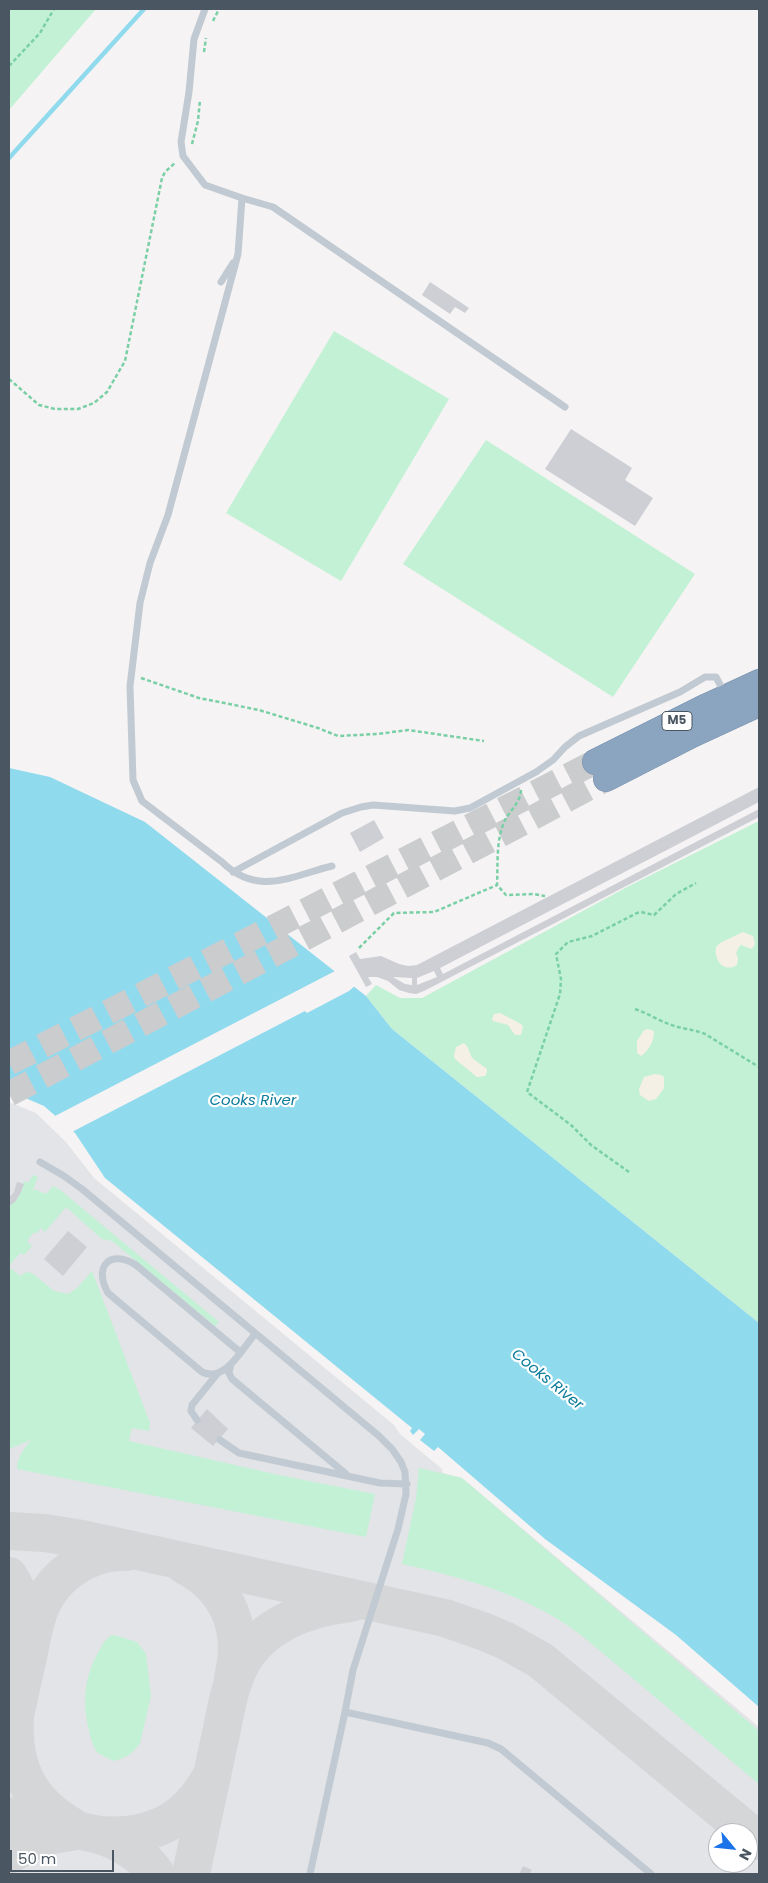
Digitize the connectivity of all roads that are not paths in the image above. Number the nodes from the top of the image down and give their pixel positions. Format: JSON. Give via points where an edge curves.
{"nodes":[{"id":1,"x":205,"y":9,"type":"edge"},
{"id":2,"x":242,"y":198,"type":"junction"},
{"id":3,"x":238,"y":254,"type":"junction"},
{"id":4,"x":221,"y":282,"type":"dead end"},
{"id":5,"x":564,"y":407,"type":"dead end"},
{"id":6,"x":759,"y":682,"type":"edge"},
{"id":7,"x":759,"y":704,"type":"edge"},
{"id":8,"x":714,"y":711,"type":"junction"},
{"id":9,"x":601,"y":771,"type":"tunnel mouth"},
{"id":10,"x":332,"y":866,"type":"dead end"},
{"id":11,"x":233,"y":872,"type":"junction"},
{"id":12,"x":40,"y":1162,"type":"dead end"},
{"id":13,"x":255,"y":1334,"type":"junction"},
{"id":14,"x":240,"y":1352,"type":"junction"},
{"id":15,"x":232,"y":1362,"type":"junction"},
{"id":16,"x":217,"y":1374,"type":"junction"},
{"id":17,"x":197,"y":1420,"type":"dead end"},
{"id":18,"x":220,"y":1440,"type":"dead end"},
{"id":19,"x":353,"y":1477,"type":"junction"},
{"id":20,"x":407,"y":1484,"type":"junction"},
{"id":21,"x":345,"y":1712,"type":"junction"},
{"id":22,"x":310,"y":1874,"type":"edge"},
{"id":23,"x":651,"y":1874,"type":"edge"}],
"edges":[{"from":1,"to":2,"type":"lane","via":[[194,39],[181,142],[183,156],[205,185]]},
{"from":2,"to":3,"type":"lane"},
{"from":2,"to":5,"type":"lane","via":[[273,207]]},
{"from":3,"to":4,"type":"lane"},
{"from":3,"to":11,"type":"lane","via":[[168,515],[150,563],[140,603],[130,686],[133,780],[142,801]]},
{"from":6,"to":8,"type":"highway","number":"M5"},
{"from":7,"to":8,"type":"highway","number":"M5"},
{"from":8,"to":9,"type":"highway","number":"M5"},
{"from":8,"to":11,"type":"lane","via":[[716,677],[705,677],[680,692],[579,736],[552,760],[519,782],[470,808],[455,811],[361,807],[342,813]]},
{"from":10,"to":11,"type":"lane","via":[[282,881],[266,882],[247,879]]},
{"from":12,"to":13,"type":"lane","via":[[82,1189]]},
{"from":13,"to":14,"type":"lane"},
{"from":13,"to":20,"type":"lane","via":[[392,1449],[401,1462]]},
{"from":14,"to":15,"type":"lane"},
{"from":14,"to":16,"type":"lane","via":[[136,1265],[122,1258],[110,1260],[102,1275],[108,1293],[196,1368],[207,1375]]},
{"from":15,"to":16,"type":"lane"},
{"from":15,"to":19,"type":"lane","via":[[228,1371],[232,1379]]},
{"from":16,"to":17,"type":"lane","via":[[192,1405],[191,1411]]},
{"from":18,"to":19,"type":"lane","via":[[239,1453]]},
{"from":19,"to":20,"type":"lane"},
{"from":20,"to":21,"type":"lane","via":[[398,1530],[353,1670]]},
{"from":21,"to":22,"type":"lane"},
{"from":21,"to":23,"type":"lane","via":[[488,1743],[501,1749]]}]}
